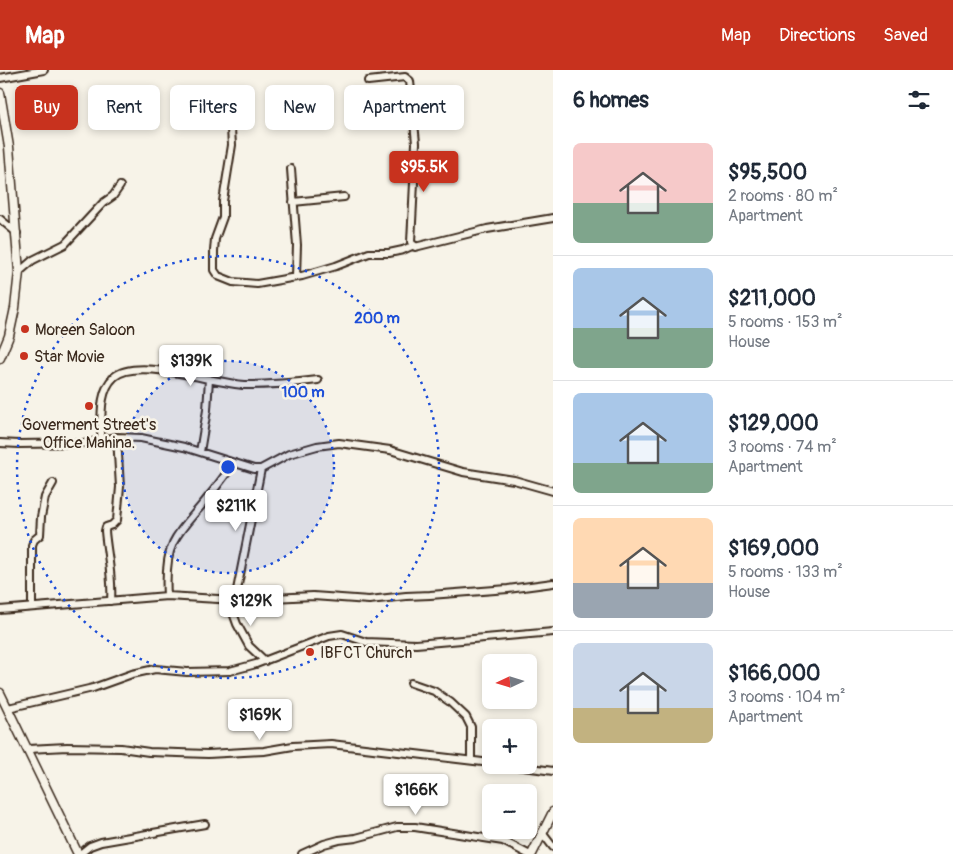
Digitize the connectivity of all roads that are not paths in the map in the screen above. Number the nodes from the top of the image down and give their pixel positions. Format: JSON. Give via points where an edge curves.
{"nodes":[{"id":1,"x":44,"y":70,"type":"edge"},
{"id":2,"x":410,"y":70,"type":"edge"},
{"id":3,"x":405,"y":77,"type":"junction"},
{"id":4,"x":0,"y":78,"type":"edge"},
{"id":5,"x":368,"y":81,"type":"dead end"},
{"id":6,"x":0,"y":93,"type":"edge"},
{"id":7,"x":232,"y":130,"type":"edge"},
{"id":8,"x":291,"y":169,"type":"dead end"},
{"id":9,"x":120,"y":186,"type":"dead end"},
{"id":10,"x":344,"y":197,"type":"dead end"},
{"id":11,"x":294,"y":202,"type":"junction"},
{"id":12,"x":0,"y":218,"type":"edge"},
{"id":13,"x":553,"y":218,"type":"edge"},
{"id":14,"x":17,"y":233,"type":"junction"},
{"id":15,"x":414,"y":245,"type":"junction"},
{"id":16,"x":18,"y":272,"type":"junction"},
{"id":17,"x":296,"y":276,"type":"junction"},
{"id":18,"x":0,"y":358,"type":"edge"},
{"id":19,"x":210,"y":379,"type":"junction"},
{"id":20,"x":318,"y":380,"type":"dead end"},
{"id":21,"x":116,"y":437,"type":"junction"},
{"id":22,"x":102,"y":440,"type":"junction"},
{"id":23,"x":0,"y":443,"type":"edge"},
{"id":24,"x":200,"y":452,"type":"junction"},
{"id":25,"x":234,"y":463,"type":"junction"},
{"id":26,"x":261,"y":469,"type":"junction"},
{"id":27,"x":53,"y":483,"type":"dead end"},
{"id":28,"x":553,"y":491,"type":"edge"},
{"id":29,"x":553,"y":583,"type":"edge"},
{"id":30,"x":167,"y":596,"type":"junction"},
{"id":31,"x":232,"y":600,"type":"junction"},
{"id":32,"x":111,"y":601,"type":"junction"},
{"id":33,"x":32,"y":607,"type":"junction"},
{"id":34,"x":0,"y":610,"type":"edge"},
{"id":35,"x":553,"y":632,"type":"edge"},
{"id":36,"x":264,"y":661,"type":"junction"},
{"id":37,"x":411,"y":683,"type":"dead end"},
{"id":38,"x":0,"y":693,"type":"edge"},
{"id":39,"x":8,"y":708,"type":"junction"},
{"id":40,"x":28,"y":750,"type":"junction"},
{"id":41,"x":471,"y":760,"type":"junction"},
{"id":42,"x":482,"y":762,"type":"edge"},
{"id":43,"x":537,"y":769,"type":"edge"},
{"id":44,"x":553,"y":771,"type":"edge"},
{"id":45,"x":553,"y":812,"type":"edge"},
{"id":46,"x":205,"y":824,"type":"dead end"},
{"id":47,"x":543,"y":834,"type":"junction"},
{"id":48,"x":553,"y":847,"type":"edge"},
{"id":49,"x":79,"y":854,"type":"edge"},
{"id":50,"x":302,"y":854,"type":"edge"},
{"id":51,"x":528,"y":854,"type":"edge"},
{"id":52,"x":532,"y":854,"type":"edge"}],
"edges":[{"from":1,"to":4,"type":"street"},
{"from":2,"to":3,"type":"street"},
{"from":3,"to":5,"type":"street"},
{"from":3,"to":15,"type":"street","via":[[410,82],[416,142]]},
{"from":6,"to":14,"type":"street"},
{"from":7,"to":17,"type":"street","via":[[214,270],[218,276],[246,284]]},
{"from":8,"to":11,"type":"street"},
{"from":9,"to":16,"type":"street","via":[[65,244],[33,260]]},
{"from":10,"to":11,"type":"street"},
{"from":11,"to":17,"type":"street"},
{"from":12,"to":14,"type":"street"},
{"from":13,"to":15,"type":"street"},
{"from":14,"to":16,"type":"street"},
{"from":15,"to":17,"type":"street","via":[[389,253],[368,254]]},
{"from":16,"to":18,"type":"street","via":[[15,308]]},
{"from":19,"to":20,"type":"street","via":[[244,385]]},
{"from":19,"to":22,"type":"street","via":[[173,372],[122,371],[107,385],[103,399]]},
{"from":19,"to":24,"type":"street"},
{"from":21,"to":22,"type":"street"},
{"from":21,"to":24,"type":"street","via":[[141,438]]},
{"from":21,"to":32,"type":"street","via":[[120,487],[117,520],[105,530],[111,570]]},
{"from":22,"to":23,"type":"street","via":[[88,443]]},
{"from":24,"to":25,"type":"street"},
{"from":25,"to":26,"type":"street"},
{"from":25,"to":30,"type":"street","via":[[173,543],[168,563]]},
{"from":26,"to":28,"type":"street","via":[[289,454],[339,443],[390,450],[463,472],[514,480]]},
{"from":26,"to":31,"type":"street"},
{"from":27,"to":33,"type":"street","via":[[45,498],[40,535],[32,545]]},
{"from":29,"to":31,"type":"street","via":[[369,600],[313,596]]},
{"from":30,"to":31,"type":"street"},
{"from":30,"to":32,"type":"street"},
{"from":31,"to":36,"type":"street","via":[[237,624],[249,646]]},
{"from":32,"to":33,"type":"street"},
{"from":33,"to":34,"type":"street"},
{"from":35,"to":36,"type":"street","via":[[416,644],[366,642],[342,634]]},
{"from":36,"to":39,"type":"street","via":[[230,671],[155,669]]},
{"from":37,"to":41,"type":"street","via":[[434,691],[466,717],[471,727]]},
{"from":38,"to":39,"type":"street"},
{"from":39,"to":40,"type":"street"},
{"from":40,"to":41,"type":"street","via":[[121,748],[208,754],[331,744]]},
{"from":40,"to":49,"type":"street"},
{"from":41,"to":42,"type":"street"},
{"from":43,"to":44,"type":"street"},
{"from":45,"to":47,"type":"street"},
{"from":46,"to":49,"type":"street","via":[[101,842]]},
{"from":47,"to":48,"type":"street"},
{"from":47,"to":52,"type":"street"},
{"from":50,"to":51,"type":"street","via":[[338,840],[415,826],[503,841]]}]}
